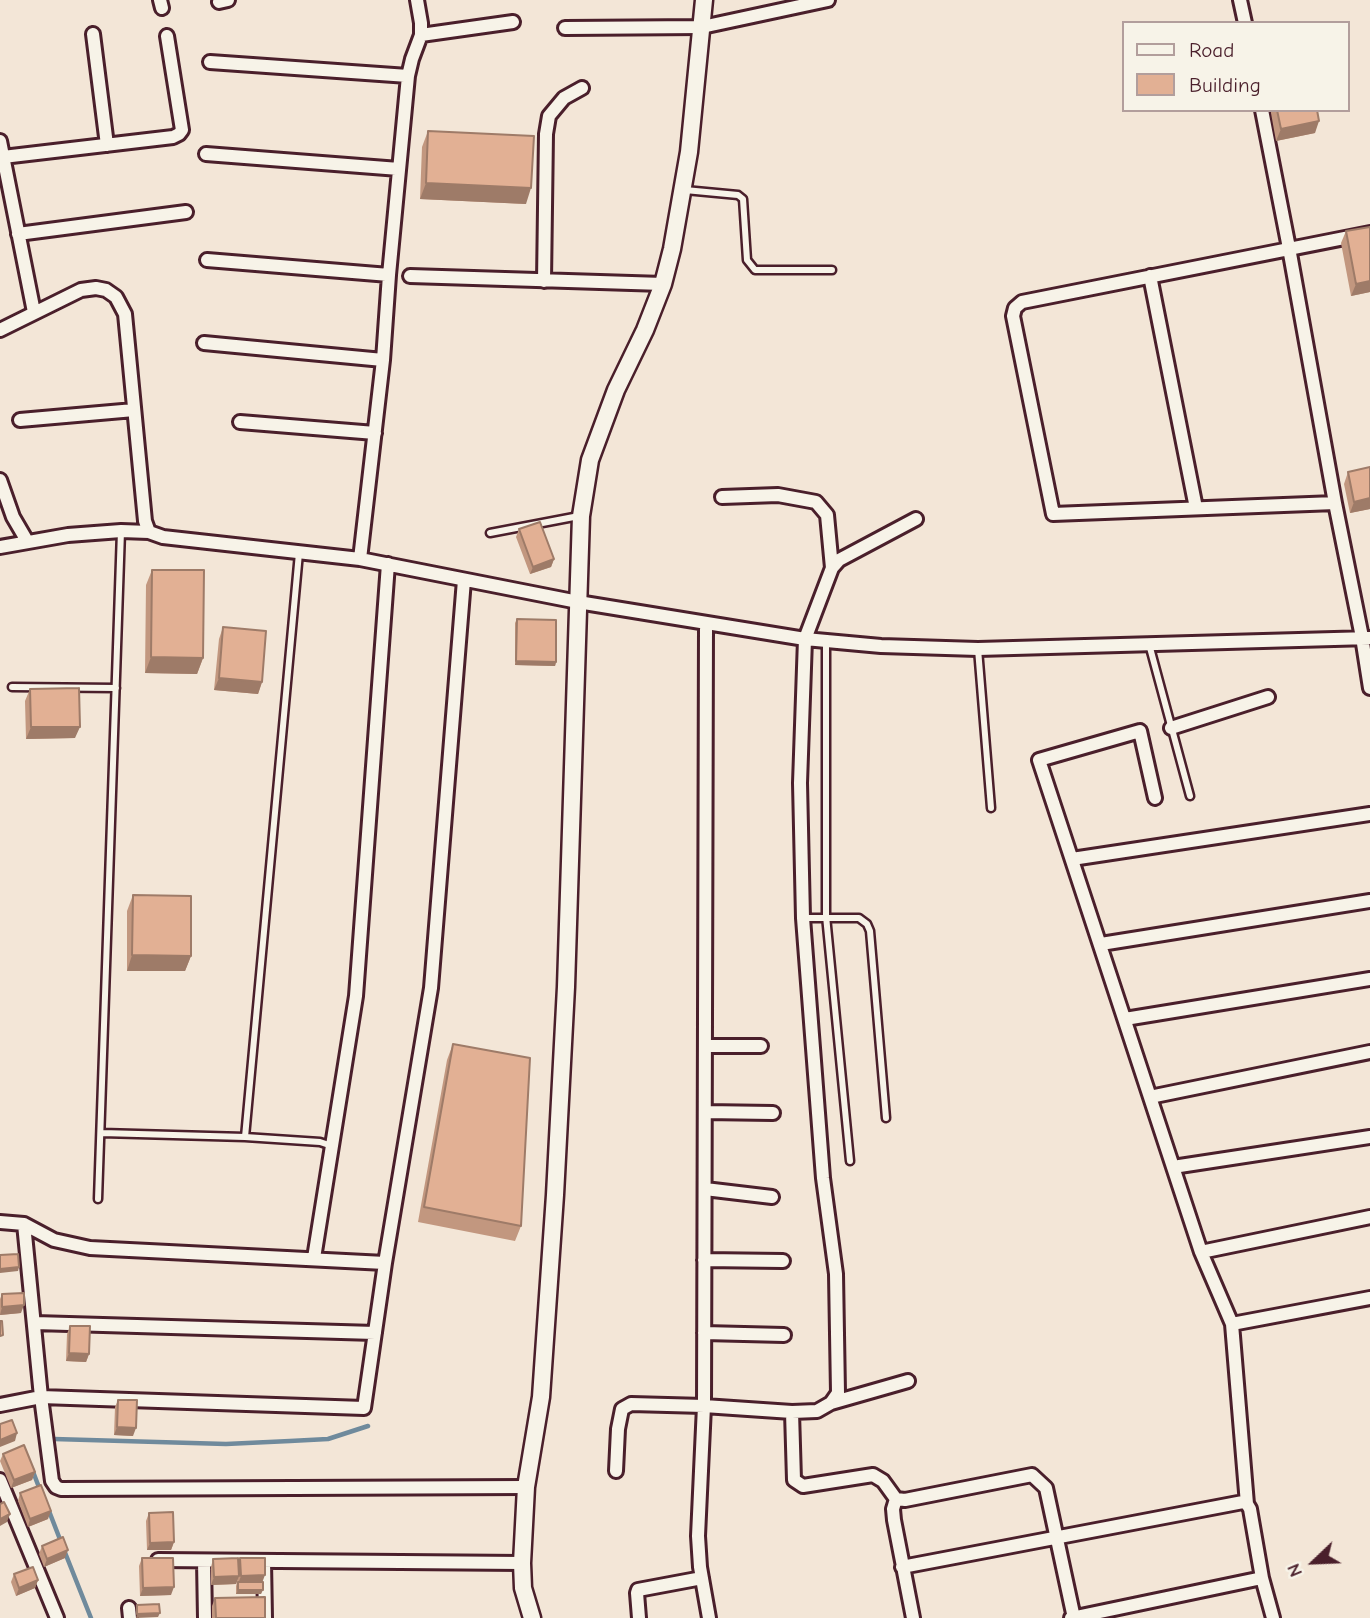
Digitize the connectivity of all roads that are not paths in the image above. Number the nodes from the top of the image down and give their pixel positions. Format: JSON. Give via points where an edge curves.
{"nodes":[{"id":1,"x":417,"y":0,"type":"edge"},
{"id":2,"x":704,"y":0,"type":"edge"},
{"id":3,"x":828,"y":0,"type":"edge"},
{"id":4,"x":1240,"y":0,"type":"edge"},
{"id":5,"x":1245,"y":21,"type":"edge"},
{"id":6,"x":513,"y":22,"type":"dead end"},
{"id":7,"x":702,"y":27,"type":"junction"},
{"id":8,"x":565,"y":28,"type":"dead end"},
{"id":9,"x":93,"y":34,"type":"dead end"},
{"id":10,"x":421,"y":35,"type":"junction"},
{"id":11,"x":167,"y":36,"type":"dead end"},
{"id":12,"x":210,"y":62,"type":"dead end"},
{"id":13,"x":408,"y":76,"type":"junction"},
{"id":14,"x":582,"y":88,"type":"dead end"},
{"id":15,"x":1262,"y":112,"type":"edge"},
{"id":16,"x":0,"y":141,"type":"edge"},
{"id":17,"x":107,"y":145,"type":"junction"},
{"id":18,"x":206,"y":154,"type":"dead end"},
{"id":19,"x":3,"y":156,"type":"junction"},
{"id":20,"x":399,"y":169,"type":"junction"},
{"id":21,"x":683,"y":190,"type":"junction"},
{"id":22,"x":5,"y":197,"type":"edge"},
{"id":23,"x":186,"y":212,"type":"dead end"},
{"id":24,"x":1370,"y":233,"type":"edge"},
{"id":25,"x":18,"y":234,"type":"junction"},
{"id":26,"x":1289,"y":248,"type":"junction"},
{"id":27,"x":207,"y":260,"type":"dead end"},
{"id":28,"x":832,"y":270,"type":"dead end"},
{"id":29,"x":389,"y":275,"type":"junction"},
{"id":30,"x":410,"y":276,"type":"dead end"},
{"id":31,"x":1150,"y":276,"type":"junction"},
{"id":32,"x":544,"y":281,"type":"junction"},
{"id":33,"x":663,"y":284,"type":"junction"},
{"id":34,"x":34,"y":312,"type":"junction"},
{"id":35,"x":0,"y":330,"type":"edge"},
{"id":36,"x":204,"y":343,"type":"dead end"},
{"id":37,"x":383,"y":360,"type":"junction"},
{"id":38,"x":134,"y":410,"type":"junction"},
{"id":39,"x":20,"y":420,"type":"dead end"},
{"id":40,"x":240,"y":422,"type":"dead end"},
{"id":41,"x":375,"y":433,"type":"junction"},
{"id":42,"x":0,"y":480,"type":"edge"},
{"id":43,"x":722,"y":497,"type":"dead end"},
{"id":44,"x":1335,"y":503,"type":"junction"},
{"id":45,"x":1196,"y":508,"type":"junction"},
{"id":46,"x":581,"y":516,"type":"junction"},
{"id":47,"x":916,"y":519,"type":"dead end"},
{"id":48,"x":121,"y":531,"type":"junction"},
{"id":49,"x":149,"y":532,"type":"junction"},
{"id":50,"x":490,"y":533,"type":"dead end"},
{"id":51,"x":27,"y":541,"type":"junction"},
{"id":52,"x":0,"y":547,"type":"edge"},
{"id":53,"x":299,"y":551,"type":"junction"},
{"id":54,"x":360,"y":559,"type":"junction"},
{"id":55,"x":388,"y":564,"type":"junction"},
{"id":56,"x":832,"y":568,"type":"junction"},
{"id":57,"x":464,"y":580,"type":"junction"},
{"id":58,"x":578,"y":602,"type":"junction"},
{"id":59,"x":706,"y":624,"type":"junction"},
{"id":60,"x":1366,"y":637,"type":"edge"},
{"id":61,"x":806,"y":639,"type":"junction"},
{"id":62,"x":827,"y":640,"type":"junction"},
{"id":63,"x":1149,"y":644,"type":"junction"},
{"id":64,"x":978,"y":649,"type":"junction"},
{"id":65,"x":12,"y":687,"type":"dead end"},
{"id":66,"x":116,"y":688,"type":"junction"},
{"id":67,"x":1370,"y":688,"type":"edge"},
{"id":68,"x":1268,"y":697,"type":"dead end"},
{"id":69,"x":1171,"y":728,"type":"junction"},
{"id":70,"x":1190,"y":796,"type":"dead end"},
{"id":71,"x":1155,"y":798,"type":"dead end"},
{"id":72,"x":991,"y":807,"type":"dead end"},
{"id":73,"x":1370,"y":814,"type":"edge"},
{"id":74,"x":1072,"y":859,"type":"junction"},
{"id":75,"x":1370,"y":901,"type":"edge"},
{"id":76,"x":826,"y":916,"type":"junction"},
{"id":77,"x":803,"y":918,"type":"junction"},
{"id":78,"x":1101,"y":944,"type":"junction"},
{"id":79,"x":1370,"y":979,"type":"edge"},
{"id":80,"x":1125,"y":1019,"type":"junction"},
{"id":81,"x":705,"y":1046,"type":"junction"},
{"id":82,"x":761,"y":1046,"type":"dead end"},
{"id":83,"x":1370,"y":1052,"type":"edge"},
{"id":84,"x":1150,"y":1097,"type":"junction"},
{"id":85,"x":705,"y":1112,"type":"junction"},
{"id":86,"x":774,"y":1113,"type":"dead end"},
{"id":87,"x":886,"y":1118,"type":"dead end"},
{"id":88,"x":102,"y":1133,"type":"junction"},
{"id":89,"x":245,"y":1137,"type":"junction"},
{"id":90,"x":1370,"y":1137,"type":"edge"},
{"id":91,"x":332,"y":1146,"type":"junction"},
{"id":92,"x":850,"y":1161,"type":"dead end"},
{"id":93,"x":1173,"y":1167,"type":"junction"},
{"id":94,"x":705,"y":1189,"type":"junction"},
{"id":95,"x":772,"y":1197,"type":"dead end"},
{"id":96,"x":98,"y":1199,"type":"dead end"},
{"id":97,"x":1370,"y":1217,"type":"edge"},
{"id":98,"x":0,"y":1223,"type":"edge"},
{"id":99,"x":24,"y":1224,"type":"junction"},
{"id":100,"x":1201,"y":1252,"type":"junction"},
{"id":101,"x":314,"y":1258,"type":"junction"},
{"id":102,"x":704,"y":1260,"type":"junction"},
{"id":103,"x":783,"y":1261,"type":"dead end"},
{"id":104,"x":385,"y":1263,"type":"junction"},
{"id":105,"x":1370,"y":1298,"type":"edge"},
{"id":106,"x":35,"y":1323,"type":"junction"},
{"id":107,"x":1232,"y":1324,"type":"junction"},
{"id":108,"x":375,"y":1333,"type":"junction"},
{"id":109,"x":704,"y":1333,"type":"junction"},
{"id":110,"x":784,"y":1335,"type":"dead end"},
{"id":111,"x":908,"y":1381,"type":"dead end"},
{"id":112,"x":41,"y":1397,"type":"junction"},
{"id":113,"x":831,"y":1403,"type":"junction"},
{"id":114,"x":0,"y":1405,"type":"edge"},
{"id":115,"x":704,"y":1406,"type":"junction"},
{"id":116,"x":792,"y":1412,"type":"junction"},
{"id":117,"x":616,"y":1471,"type":"dead end"},
{"id":118,"x":0,"y":1480,"type":"edge"},
{"id":119,"x":526,"y":1487,"type":"junction"},
{"id":120,"x":896,"y":1499,"type":"junction"},
{"id":121,"x":1247,"y":1504,"type":"junction"},
{"id":122,"x":1056,"y":1537,"type":"junction"},
{"id":123,"x":152,"y":1560,"type":"edge"},
{"id":124,"x":204,"y":1560,"type":"junction"},
{"id":125,"x":264,"y":1561,"type":"junction"},
{"id":126,"x":522,"y":1563,"type":"junction"},
{"id":127,"x":902,"y":1567,"type":"junction"},
{"id":128,"x":702,"y":1578,"type":"junction"},
{"id":129,"x":1262,"y":1578,"type":"junction"},
{"id":130,"x":57,"y":1618,"type":"edge"},
{"id":131,"x":205,"y":1618,"type":"edge"},
{"id":132,"x":265,"y":1618,"type":"edge"},
{"id":133,"x":532,"y":1618,"type":"edge"},
{"id":134,"x":639,"y":1618,"type":"edge"},
{"id":135,"x":709,"y":1618,"type":"edge"},
{"id":136,"x":913,"y":1618,"type":"edge"},
{"id":137,"x":1073,"y":1618,"type":"edge"},
{"id":138,"x":1273,"y":1618,"type":"edge"}],
"edges":[{"from":1,"to":10,"type":"street"},
{"from":2,"to":7,"type":"street"},
{"from":3,"to":7,"type":"street"},
{"from":4,"to":5,"type":"street"},
{"from":6,"to":10,"type":"street"},
{"from":7,"to":8,"type":"street"},
{"from":7,"to":21,"type":"street"},
{"from":9,"to":17,"type":"street"},
{"from":10,"to":13,"type":"street"},
{"from":11,"to":17,"type":"street","via":[[182,130],[173,137]]},
{"from":12,"to":13,"type":"street"},
{"from":13,"to":20,"type":"street"},
{"from":14,"to":32,"type":"street","via":[[564,98],[549,116]]},
{"from":15,"to":26,"type":"street"},
{"from":16,"to":19,"type":"street"},
{"from":17,"to":19,"type":"street"},
{"from":18,"to":20,"type":"street"},
{"from":19,"to":22,"type":"street"},
{"from":20,"to":29,"type":"street"},
{"from":21,"to":28,"type":"lane","via":[[738,195],[743,200],[747,260],[755,270]]},
{"from":21,"to":33,"type":"street"},
{"from":22,"to":25,"type":"street"},
{"from":23,"to":25,"type":"street"},
{"from":24,"to":26,"type":"street"},
{"from":25,"to":34,"type":"street"},
{"from":26,"to":31,"type":"street"},
{"from":26,"to":44,"type":"street"},
{"from":27,"to":29,"type":"street"},
{"from":29,"to":37,"type":"street"},
{"from":30,"to":32,"type":"street"},
{"from":31,"to":45,"type":"street"},
{"from":31,"to":45,"type":"street","via":[[1022,302],[1013,316],[1053,514]]},
{"from":32,"to":33,"type":"street"},
{"from":33,"to":46,"type":"street","via":[[590,460]]},
{"from":34,"to":35,"type":"street"},
{"from":34,"to":38,"type":"street","via":[[81,290],[106,290],[116,297],[125,314]]},
{"from":36,"to":37,"type":"street"},
{"from":37,"to":41,"type":"street"},
{"from":38,"to":39,"type":"street"},
{"from":38,"to":49,"type":"street"},
{"from":40,"to":41,"type":"street"},
{"from":41,"to":54,"type":"street"},
{"from":42,"to":51,"type":"street"},
{"from":43,"to":56,"type":"street","via":[[778,495],[816,502],[827,515]]},
{"from":44,"to":45,"type":"street"},
{"from":44,"to":60,"type":"street"},
{"from":46,"to":50,"type":"lane"},
{"from":46,"to":58,"type":"street"},
{"from":47,"to":56,"type":"street"},
{"from":48,"to":49,"type":"street"},
{"from":48,"to":51,"type":"street"},
{"from":48,"to":66,"type":"lane"},
{"from":49,"to":53,"type":"street"},
{"from":51,"to":52,"type":"street"},
{"from":53,"to":54,"type":"street"},
{"from":53,"to":89,"type":"lane"},
{"from":54,"to":55,"type":"street"},
{"from":55,"to":57,"type":"street"},
{"from":55,"to":91,"type":"street","via":[[356,996]]},
{"from":56,"to":61,"type":"street"},
{"from":57,"to":58,"type":"street"},
{"from":57,"to":104,"type":"street","via":[[431,988]]},
{"from":58,"to":59,"type":"street"},
{"from":58,"to":119,"type":"street","via":[[556,1181],[541,1397]]},
{"from":59,"to":61,"type":"street"},
{"from":59,"to":81,"type":"street"},
{"from":60,"to":63,"type":"street"},
{"from":60,"to":67,"type":"street"},
{"from":61,"to":62,"type":"street"},
{"from":61,"to":77,"type":"street","via":[[800,783]]},
{"from":62,"to":64,"type":"street"},
{"from":62,"to":76,"type":"lane"},
{"from":63,"to":64,"type":"street"},
{"from":63,"to":69,"type":"lane"},
{"from":64,"to":72,"type":"lane"},
{"from":65,"to":66,"type":"lane"},
{"from":66,"to":88,"type":"lane"},
{"from":68,"to":69,"type":"street"},
{"from":69,"to":70,"type":"lane"},
{"from":71,"to":74,"type":"street","via":[[1140,731],[1039,760]]},
{"from":73,"to":74,"type":"street"},
{"from":74,"to":78,"type":"street"},
{"from":75,"to":78,"type":"street"},
{"from":76,"to":77,"type":"lane"},
{"from":76,"to":87,"type":"lane","via":[[859,918],[870,931]]},
{"from":76,"to":92,"type":"lane"},
{"from":77,"to":113,"type":"street","via":[[822,1178],[836,1274],[838,1393]]},
{"from":78,"to":80,"type":"street"},
{"from":79,"to":80,"type":"street"},
{"from":80,"to":84,"type":"street"},
{"from":81,"to":82,"type":"street"},
{"from":81,"to":85,"type":"street"},
{"from":83,"to":84,"type":"street"},
{"from":84,"to":93,"type":"street"},
{"from":85,"to":86,"type":"street"},
{"from":85,"to":94,"type":"street"},
{"from":88,"to":89,"type":"lane"},
{"from":88,"to":96,"type":"lane"},
{"from":89,"to":91,"type":"lane"},
{"from":90,"to":93,"type":"street"},
{"from":91,"to":101,"type":"street"},
{"from":93,"to":100,"type":"street"},
{"from":94,"to":95,"type":"street"},
{"from":94,"to":102,"type":"street"},
{"from":97,"to":100,"type":"street"},
{"from":98,"to":99,"type":"street"},
{"from":99,"to":101,"type":"street","via":[[54,1240],[90,1248]]},
{"from":99,"to":106,"type":"street"},
{"from":100,"to":107,"type":"street"},
{"from":101,"to":104,"type":"street"},
{"from":102,"to":103,"type":"street"},
{"from":102,"to":109,"type":"street"},
{"from":104,"to":108,"type":"street"},
{"from":105,"to":107,"type":"street"},
{"from":106,"to":108,"type":"street"},
{"from":106,"to":112,"type":"street"},
{"from":107,"to":121,"type":"street"},
{"from":108,"to":112,"type":"street","via":[[364,1408]]},
{"from":109,"to":110,"type":"street"},
{"from":109,"to":115,"type":"street"},
{"from":111,"to":113,"type":"street"},
{"from":112,"to":114,"type":"street"},
{"from":112,"to":119,"type":"street","via":[[52,1481],[61,1489]]},
{"from":113,"to":116,"type":"street","via":[[817,1411]]},
{"from":115,"to":116,"type":"street"},
{"from":115,"to":117,"type":"street","via":[[631,1404],[622,1409]]},
{"from":115,"to":128,"type":"street","via":[[698,1536]]},
{"from":116,"to":120,"type":"street","via":[[794,1480],[798,1485],[873,1475]]},
{"from":118,"to":130,"type":"street"},
{"from":119,"to":126,"type":"street"},
{"from":120,"to":122,"type":"street","via":[[1032,1475],[1046,1488]]},
{"from":120,"to":127,"type":"street","via":[[893,1509]]},
{"from":121,"to":122,"type":"street"},
{"from":121,"to":129,"type":"street"},
{"from":122,"to":127,"type":"street"},
{"from":122,"to":137,"type":"street"},
{"from":123,"to":124,"type":"street"},
{"from":124,"to":125,"type":"street"},
{"from":124,"to":131,"type":"street"},
{"from":125,"to":126,"type":"street"},
{"from":125,"to":132,"type":"street"},
{"from":126,"to":133,"type":"street"},
{"from":127,"to":136,"type":"street"},
{"from":128,"to":134,"type":"street","via":[[638,1590]]},
{"from":128,"to":135,"type":"street"},
{"from":129,"to":137,"type":"street"},
{"from":129,"to":138,"type":"street"}]}
